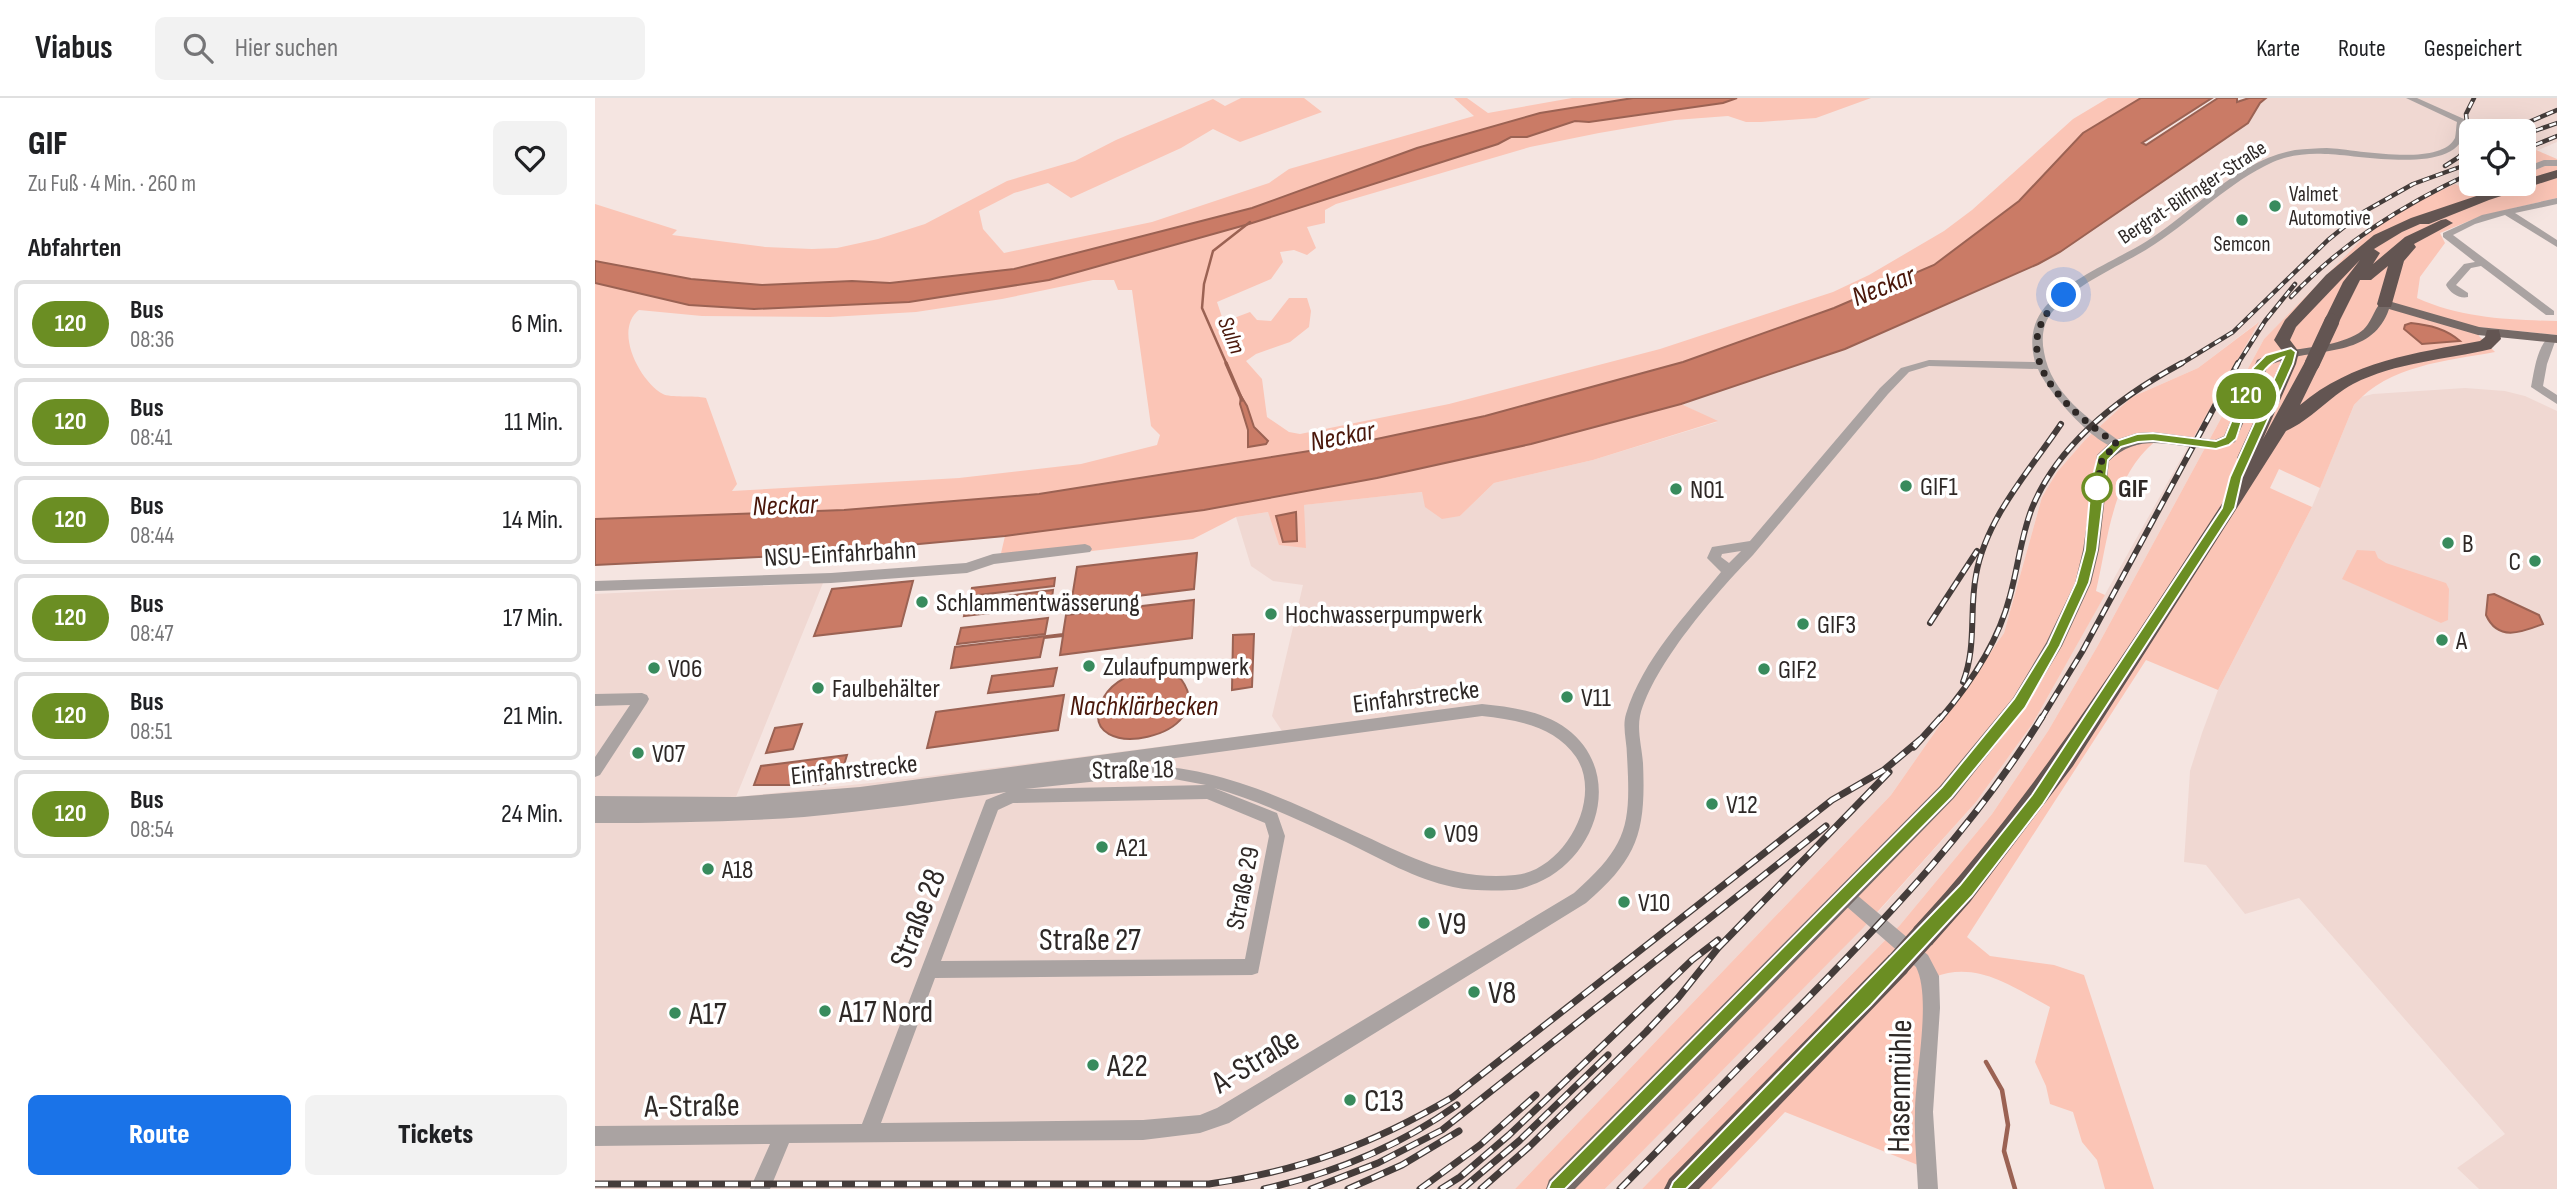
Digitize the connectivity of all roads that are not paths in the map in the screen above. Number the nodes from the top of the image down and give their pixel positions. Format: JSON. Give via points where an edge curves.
{"nodes":[{"id":1,"x":2410,"y":98,"type":"edge"},
{"id":2,"x":2557,"y":163,"type":"edge"},
{"id":3,"x":2536,"y":166,"type":"edge"},
{"id":4,"x":2557,"y":174,"type":"edge"},
{"id":5,"x":2557,"y":183,"type":"edge"},
{"id":6,"x":2557,"y":201,"type":"edge"},
{"id":7,"x":2507,"y":212,"type":"junction"},
{"id":8,"x":2436,"y":216,"type":"junction"},
{"id":9,"x":2423,"y":234,"type":"junction"},
{"id":10,"x":2557,"y":244,"type":"edge"},
{"id":11,"x":2483,"y":263,"type":"junction"},
{"id":12,"x":2346,"y":295,"type":"junction"},
{"id":13,"x":2464,"y":295,"type":"dead end"},
{"id":14,"x":2385,"y":304,"type":"junction"},
{"id":15,"x":2550,"y":313,"type":"dead end"},
{"id":16,"x":2377,"y":324,"type":"junction"},
{"id":17,"x":2449,"y":324,"type":"junction"},
{"id":18,"x":2493,"y":333,"type":"junction"},
{"id":19,"x":2554,"y":339,"type":"edge"},
{"id":20,"x":2291,"y":352,"type":"junction"},
{"id":21,"x":2040,"y":366,"type":"junction"},
{"id":22,"x":2557,"y":400,"type":"edge"},
{"id":23,"x":2277,"y":429,"type":"junction"},
{"id":24,"x":2117,"y":444,"type":"junction"},
{"id":25,"x":2228,"y":508,"type":"junction"},
{"id":26,"x":1753,"y":544,"type":"junction"},
{"id":27,"x":1085,"y":549,"type":"dead end"},
{"id":28,"x":1729,"y":570,"type":"junction"},
{"id":29,"x":595,"y":586,"type":"edge"},
{"id":30,"x":595,"y":700,"type":"edge"},
{"id":31,"x":595,"y":770,"type":"edge"},
{"id":32,"x":595,"y":803,"type":"edge"},
{"id":33,"x":992,"y":805,"type":"joint"},
{"id":34,"x":595,"y":816,"type":"edge"},
{"id":35,"x":1271,"y":818,"type":"joint"},
{"id":36,"x":1845,"y":895,"type":"junction"},
{"id":37,"x":1252,"y":967,"type":"joint"},
{"id":38,"x":928,"y":970,"type":"junction"},
{"id":39,"x":868,"y":1132,"type":"junction"},
{"id":40,"x":784,"y":1133,"type":"junction"},
{"id":41,"x":595,"y":1136,"type":"edge"},
{"id":42,"x":760,"y":1189,"type":"edge"},
{"id":43,"x":1558,"y":1189,"type":"edge"},
{"id":44,"x":1679,"y":1189,"type":"edge"},
{"id":45,"x":1928,"y":1189,"type":"edge"}],
"edges":[{"from":1,"to":21,"type":"street","name":"Bergrat-Bilfinger-Straße","via":[[2462,121],[2457,143],[2445,152],[2422,157],[2303,152],[2259,166],[2050,308],[2037,333]]},
{"from":2,"to":3,"type":"street"},
{"from":4,"to":8,"type":"highway"},
{"from":5,"to":9,"type":"highway"},
{"from":6,"to":7,"type":"street"},
{"from":7,"to":10,"type":"street"},
{"from":7,"to":11,"type":"street","via":[[2446,235]]},
{"from":8,"to":12,"type":"highway","via":[[2376,250]]},
{"from":8,"to":20,"type":"highway","via":[[2417,219],[2353,257],[2286,329],[2282,341]]},
{"from":9,"to":12,"type":"highway","via":[[2388,256]]},
{"from":9,"to":14,"type":"highway","via":[[2397,260]]},
{"from":11,"to":13,"type":"street","via":[[2468,266],[2451,285]]},
{"from":11,"to":15,"type":"street"},
{"from":12,"to":23,"type":"highway","bridge":true},
{"from":14,"to":16,"type":"main road"},
{"from":14,"to":17,"type":"main road"},
{"from":16,"to":17,"type":"main road","via":[[2399,315]]},
{"from":16,"to":20,"type":"main road","via":[[2354,341]]},
{"from":17,"to":18,"type":"main road"},
{"from":18,"to":19,"type":"main road"},
{"from":18,"to":23,"type":"highway","via":[[2485,345],[2414,357],[2353,377]]},
{"from":19,"to":22,"type":"street","via":[[2541,365],[2537,387]]},
{"from":20,"to":24,"type":"main road","via":[[2270,358],[2257,370],[2225,442],[2216,445],[2153,437]]},
{"from":20,"to":25,"type":"highway","via":[[2236,477]]},
{"from":21,"to":24,"type":"street","via":[[2068,407]]},
{"from":21,"to":26,"type":"street","name":"A-Straße","via":[[1929,363],[1905,370]]},
{"from":23,"to":25,"type":"highway"},
{"from":24,"to":36,"type":"main road","via":[[2102,459],[2083,583],[2019,704],[1947,792]]},
{"from":25,"to":44,"type":"highway","bridge":true,"via":[[2037,800],[1966,891]]},
{"from":26,"to":28,"type":"street","name":"A-Straße"},
{"from":26,"to":28,"type":"street","via":[[1717,550],[1714,558]]},
{"from":27,"to":29,"type":"street","name":"NSU-Einfahrbahn","via":[[993,559],[967,568]]},
{"from":28,"to":39,"type":"street","name":"A-Straße","via":[[1645,682],[1633,719],[1635,826],[1611,872],[1580,898],[1222,1116],[1200,1124],[1143,1130]]},
{"from":30,"to":31,"type":"street","via":[[642,699]]},
{"from":32,"to":34,"type":"street","name":"Einfahrstrecke","via":[[735,804],[860,794],[1482,710],[1534,719],[1563,734],[1584,755],[1593,783],[1592,807],[1563,860],[1520,882],[1472,884],[1418,871],[1226,784],[1145,771],[786,813]]},
{"from":33,"to":35,"type":"street","name":"Straße 18","via":[[1012,796],[1208,792]]},
{"from":33,"to":38,"type":"street","name":"Straße 28"},
{"from":35,"to":37,"type":"street","name":"Straße 29","via":[[1277,836]]},
{"from":36,"to":43,"type":"main road"},
{"from":36,"to":45,"type":"street","name":"Hasenmühle","via":[[1922,961],[1930,976],[1924,1112]]},
{"from":37,"to":38,"type":"street","name":"Straße 27"},
{"from":38,"to":39,"type":"street","name":"Straße 28"},
{"from":39,"to":40,"type":"street","name":"A-Straße"},
{"from":40,"to":41,"type":"street","name":"A-Straße"},
{"from":40,"to":42,"type":"street"}]}
